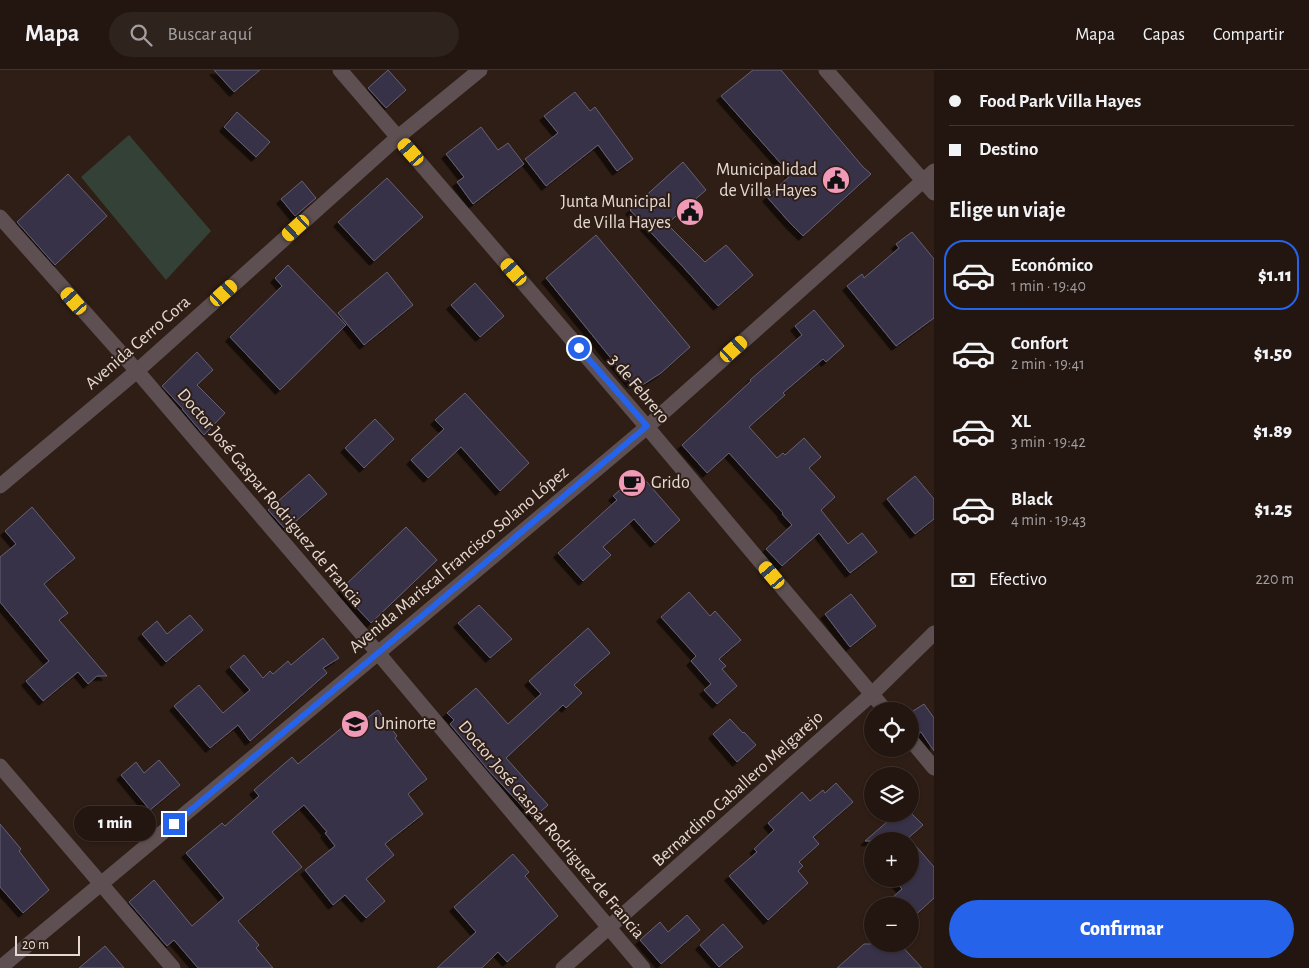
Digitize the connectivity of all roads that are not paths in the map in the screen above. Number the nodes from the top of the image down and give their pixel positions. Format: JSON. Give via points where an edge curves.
{"nodes":[{"id":1,"x":340,"y":70,"type":"edge"},
{"id":2,"x":480,"y":70,"type":"edge"},
{"id":3,"x":826,"y":70,"type":"edge"},
{"id":4,"x":398,"y":137,"type":"junction"},
{"id":5,"x":928,"y":176,"type":"edge"},
{"id":6,"x":934,"y":193,"type":"edge"},
{"id":7,"x":0,"y":216,"type":"edge"},
{"id":8,"x":137,"y":371,"type":"junction"},
{"id":9,"x":647,"y":426,"type":"junction"},
{"id":10,"x":0,"y":486,"type":"edge"},
{"id":11,"x":934,"y":634,"type":"edge"},
{"id":12,"x":378,"y":653,"type":"junction"},
{"id":13,"x":872,"y":694,"type":"junction"},
{"id":14,"x":879,"y":702,"type":"edge"},
{"id":15,"x":919,"y":750,"type":"edge"},
{"id":16,"x":0,"y":766,"type":"edge"},
{"id":17,"x":934,"y":768,"type":"edge"},
{"id":18,"x":100,"y":885,"type":"junction"},
{"id":19,"x":609,"y":928,"type":"junction"},
{"id":20,"x":0,"y":968,"type":"edge"},
{"id":21,"x":173,"y":968,"type":"edge"},
{"id":22,"x":563,"y":968,"type":"edge"},
{"id":23,"x":643,"y":968,"type":"edge"}],
"edges":[{"from":1,"to":4,"type":"street","name":"3 de Febrero"},
{"from":2,"to":4,"type":"street","name":"Avenida Cerro Cora"},
{"from":3,"to":5,"type":"street"},
{"from":4,"to":8,"type":"street","name":"Avenida Cerro Cora"},
{"from":4,"to":9,"type":"street","name":"3 de Febrero"},
{"from":5,"to":6,"type":"street"},
{"from":5,"to":9,"type":"street","name":"Avenida Mariscal Francisco Solano López"},
{"from":7,"to":8,"type":"street","name":"Doctor José Gaspar Rodriguez de Francia"},
{"from":8,"to":10,"type":"street","name":"Avenida Cerro Cora"},
{"from":8,"to":12,"type":"street","name":"Doctor José Gaspar Rodriguez de Francia"},
{"from":9,"to":12,"type":"street","name":"Avenida Mariscal Francisco Solano López"},
{"from":9,"to":13,"type":"street","name":"3 de Febrero"},
{"from":11,"to":13,"type":"street","name":"Bernardino Caballero Melgarejo"},
{"from":12,"to":18,"type":"street","name":"Avenida Mariscal Francisco Solano López"},
{"from":12,"to":19,"type":"street","name":"Doctor José Gaspar Rodriguez de Francia"},
{"from":13,"to":14,"type":"street","name":"3 de Febrero"},
{"from":13,"to":19,"type":"street","name":"Bernardino Caballero Melgarejo"},
{"from":15,"to":17,"type":"street"},
{"from":16,"to":18,"type":"street"},
{"from":18,"to":20,"type":"street","name":"Avenida Mariscal Francisco Solano López"},
{"from":18,"to":21,"type":"street"},
{"from":19,"to":22,"type":"street","name":"Bernardino Caballero Melgarejo"},
{"from":19,"to":23,"type":"street","name":"Doctor José Gaspar Rodriguez de Francia"}]}
